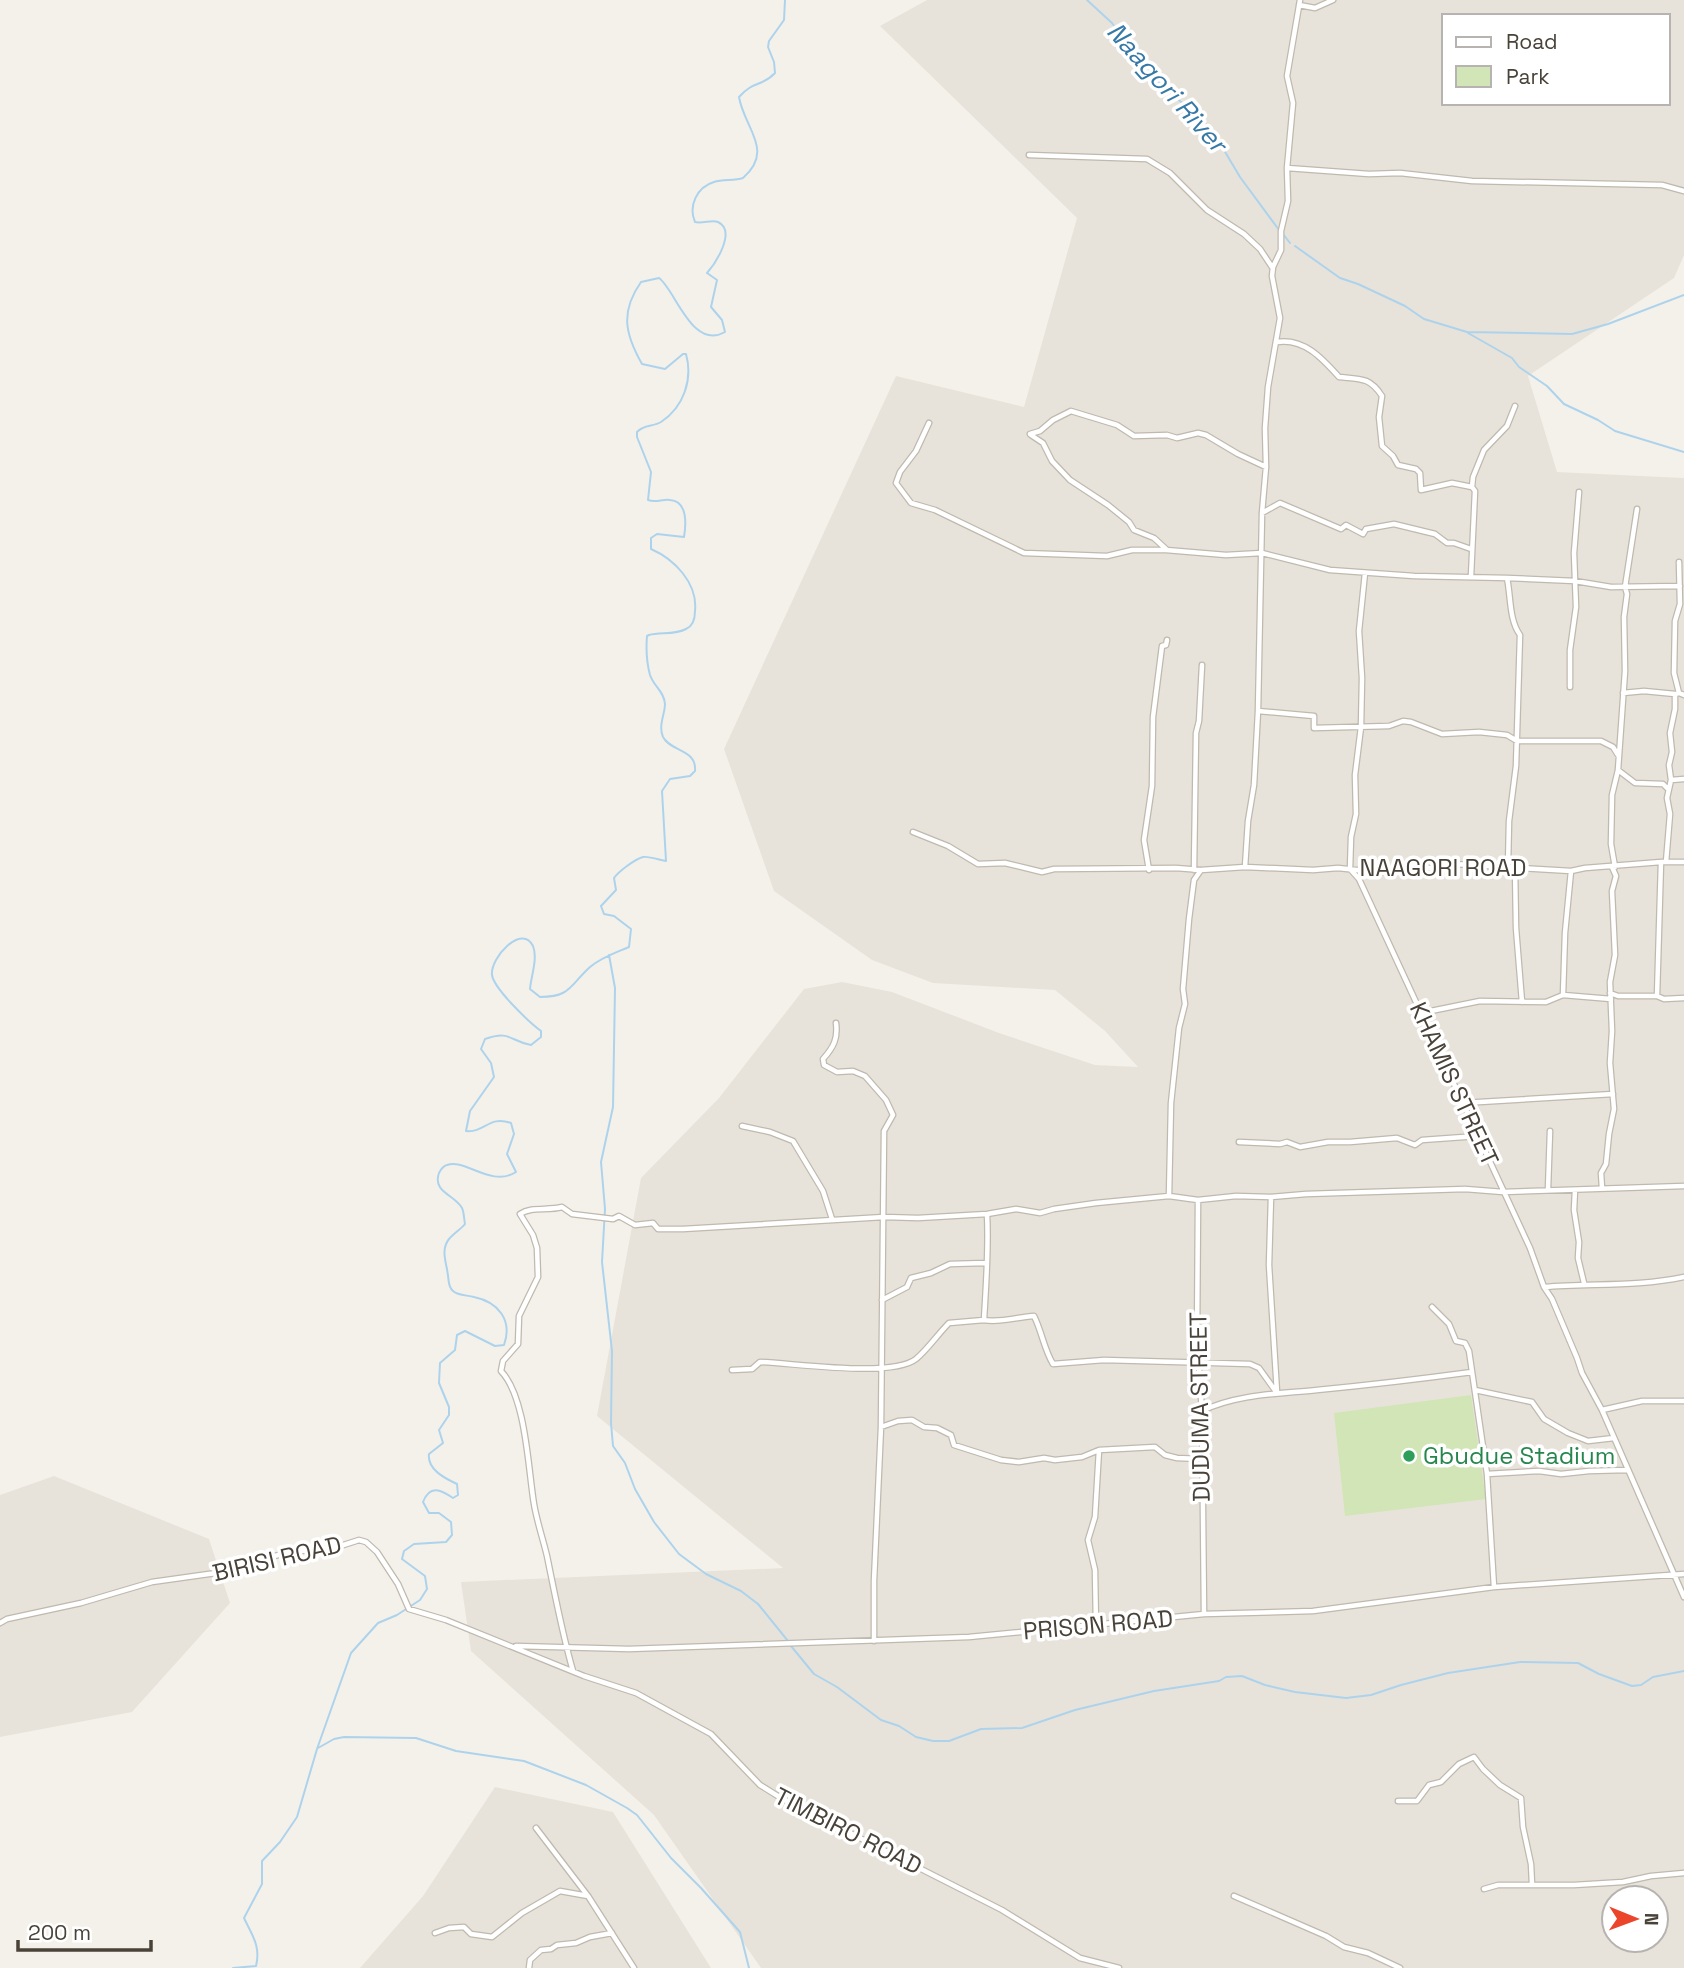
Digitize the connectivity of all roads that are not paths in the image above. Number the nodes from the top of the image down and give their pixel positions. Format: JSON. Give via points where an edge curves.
{"nodes":[{"id":1,"x":1333,"y":0,"type":"edge"},
{"id":2,"x":1299,"y":2,"type":"edge"},
{"id":3,"x":1029,"y":155,"type":"dead end"},
{"id":4,"x":1287,"y":168,"type":"junction"},
{"id":5,"x":1684,"y":191,"type":"edge"},
{"id":6,"x":1273,"y":267,"type":"junction"},
{"id":7,"x":1276,"y":342,"type":"junction"},
{"id":8,"x":1515,"y":406,"type":"dead end"},
{"id":9,"x":929,"y":423,"type":"dead end"},
{"id":10,"x":1266,"y":467,"type":"junction"},
{"id":11,"x":1472,"y":487,"type":"junction"},
{"id":12,"x":1579,"y":492,"type":"dead end"},
{"id":13,"x":1637,"y":509,"type":"dead end"},
{"id":14,"x":1262,"y":513,"type":"junction"},
{"id":15,"x":1166,"y":550,"type":"junction"},
{"id":16,"x":1471,"y":550,"type":"junction"},
{"id":17,"x":1262,"y":553,"type":"junction"},
{"id":18,"x":1679,"y":562,"type":"dead end"},
{"id":19,"x":1365,"y":573,"type":"junction"},
{"id":20,"x":1471,"y":576,"type":"junction"},
{"id":21,"x":1507,"y":579,"type":"junction"},
{"id":22,"x":1575,"y":581,"type":"junction"},
{"id":23,"x":1679,"y":586,"type":"junction"},
{"id":24,"x":1625,"y":587,"type":"junction"},
{"id":25,"x":1167,"y":640,"type":"dead end"},
{"id":26,"x":1202,"y":665,"type":"dead end"},
{"id":27,"x":1570,"y":687,"type":"dead end"},
{"id":28,"x":1623,"y":693,"type":"junction"},
{"id":29,"x":1679,"y":694,"type":"edge"},
{"id":30,"x":1258,"y":710,"type":"junction"},
{"id":31,"x":1361,"y":727,"type":"junction"},
{"id":32,"x":1517,"y":741,"type":"junction"},
{"id":33,"x":1618,"y":755,"type":"junction"},
{"id":34,"x":1618,"y":770,"type":"junction"},
{"id":35,"x":1684,"y":779,"type":"edge"},
{"id":36,"x":1671,"y":780,"type":"junction"},
{"id":37,"x":1668,"y":789,"type":"junction"},
{"id":38,"x":913,"y":832,"type":"dead end"},
{"id":39,"x":1663,"y":862,"type":"junction"},
{"id":40,"x":1684,"y":862,"type":"edge"},
{"id":41,"x":1508,"y":866,"type":"junction"},
{"id":42,"x":1245,"y":867,"type":"junction"},
{"id":43,"x":1515,"y":867,"type":"junction"},
{"id":44,"x":1614,"y":867,"type":"junction"},
{"id":45,"x":1350,"y":869,"type":"junction"},
{"id":46,"x":1149,"y":870,"type":"junction"},
{"id":47,"x":1191,"y":870,"type":"junction"},
{"id":48,"x":1201,"y":870,"type":"junction"},
{"id":49,"x":1572,"y":871,"type":"junction"},
{"id":50,"x":1194,"y":880,"type":"junction"},
{"id":51,"x":1563,"y":995,"type":"junction"},
{"id":52,"x":1611,"y":996,"type":"junction"},
{"id":53,"x":1657,"y":996,"type":"junction"},
{"id":54,"x":1684,"y":998,"type":"edge"},
{"id":55,"x":1522,"y":1002,"type":"junction"},
{"id":56,"x":1421,"y":1013,"type":"junction"},
{"id":57,"x":836,"y":1023,"type":"dead end"},
{"id":58,"x":1613,"y":1094,"type":"junction"},
{"id":59,"x":1463,"y":1103,"type":"junction"},
{"id":60,"x":742,"y":1126,"type":"dead end"},
{"id":61,"x":1550,"y":1131,"type":"dead end"},
{"id":62,"x":1478,"y":1136,"type":"junction"},
{"id":63,"x":1239,"y":1142,"type":"dead end"},
{"id":64,"x":1684,"y":1186,"type":"edge"},
{"id":65,"x":1602,"y":1188,"type":"junction"},
{"id":66,"x":1548,"y":1189,"type":"junction"},
{"id":67,"x":1575,"y":1190,"type":"junction"},
{"id":68,"x":1503,"y":1192,"type":"junction"},
{"id":69,"x":1169,"y":1196,"type":"junction"},
{"id":70,"x":1271,"y":1197,"type":"junction"},
{"id":71,"x":1198,"y":1200,"type":"junction"},
{"id":72,"x":987,"y":1214,"type":"junction"},
{"id":73,"x":884,"y":1217,"type":"junction"},
{"id":74,"x":832,"y":1219,"type":"junction"},
{"id":75,"x":985,"y":1263,"type":"junction"},
{"id":76,"x":1684,"y":1277,"type":"edge"},
{"id":77,"x":1584,"y":1283,"type":"junction"},
{"id":78,"x":1545,"y":1287,"type":"junction"},
{"id":79,"x":882,"y":1300,"type":"junction"},
{"id":80,"x":1432,"y":1307,"type":"dead end"},
{"id":81,"x":984,"y":1320,"type":"junction"},
{"id":82,"x":1198,"y":1363,"type":"junction"},
{"id":83,"x":881,"y":1369,"type":"junction"},
{"id":84,"x":733,"y":1370,"type":"dead end"},
{"id":85,"x":1472,"y":1372,"type":"junction"},
{"id":86,"x":1475,"y":1390,"type":"junction"},
{"id":87,"x":1277,"y":1393,"type":"junction"},
{"id":88,"x":1684,"y":1401,"type":"edge"},
{"id":89,"x":1202,"y":1410,"type":"junction"},
{"id":90,"x":1602,"y":1410,"type":"junction"},
{"id":91,"x":881,"y":1427,"type":"junction"},
{"id":92,"x":1614,"y":1438,"type":"junction"},
{"id":93,"x":1098,"y":1450,"type":"junction"},
{"id":94,"x":1201,"y":1459,"type":"junction"},
{"id":95,"x":1627,"y":1470,"type":"junction"},
{"id":96,"x":1487,"y":1474,"type":"junction"},
{"id":97,"x":1673,"y":1574,"type":"junction"},
{"id":98,"x":1684,"y":1574,"type":"edge"},
{"id":99,"x":1494,"y":1587,"type":"junction"},
{"id":100,"x":1684,"y":1597,"type":"edge"},
{"id":101,"x":1204,"y":1614,"type":"junction"},
{"id":102,"x":0,"y":1623,"type":"edge"},
{"id":103,"x":1096,"y":1626,"type":"junction"},
{"id":104,"x":874,"y":1642,"type":"junction"},
{"id":105,"x":511,"y":1646,"type":"junction"},
{"id":106,"x":567,"y":1648,"type":"junction"},
{"id":107,"x":573,"y":1671,"type":"junction"},
{"id":108,"x":1398,"y":1801,"type":"dead end"},
{"id":109,"x":536,"y":1828,"type":"dead end"},
{"id":110,"x":1684,"y":1873,"type":"edge"},
{"id":111,"x":1532,"y":1884,"type":"junction"},
{"id":112,"x":1484,"y":1889,"type":"dead end"},
{"id":113,"x":588,"y":1896,"type":"junction"},
{"id":114,"x":1234,"y":1896,"type":"dead end"},
{"id":115,"x":435,"y":1933,"type":"dead end"},
{"id":116,"x":612,"y":1933,"type":"junction"},
{"id":117,"x":528,"y":1968,"type":"edge"},
{"id":118,"x":634,"y":1968,"type":"edge"},
{"id":119,"x":1119,"y":1968,"type":"edge"},
{"id":120,"x":1400,"y":1968,"type":"edge"}],
"edges":[{"from":1,"to":2,"type":"street","via":[[1315,8]]},
{"from":2,"to":4,"type":"street","via":[[1287,76],[1293,103]]},
{"from":3,"to":6,"type":"street","via":[[1147,159],[1170,173],[1207,210],[1244,234]]},
{"from":4,"to":5,"type":"street","via":[[1472,181],[1662,185]]},
{"from":4,"to":6,"type":"street","via":[[1288,201],[1281,250]]},
{"from":6,"to":7,"type":"street","via":[[1280,318]]},
{"from":7,"to":10,"type":"street","via":[[1268,387]]},
{"from":7,"to":11,"type":"street","via":[[1289,340],[1320,355],[1339,377],[1374,384],[1382,396],[1382,446],[1398,465],[1420,473],[1421,490],[1452,483]]},
{"from":8,"to":11,"type":"street","via":[[1507,426],[1484,450]]},
{"from":9,"to":15,"type":"street","via":[[896,483],[911,503],[1024,552],[1107,556]]},
{"from":10,"to":14,"type":"street"},
{"from":10,"to":15,"type":"street","via":[[1206,435],[1134,436],[1117,425],[1071,411],[1030,434],[1070,480]]},
{"from":11,"to":16,"type":"street"},
{"from":12,"to":22,"type":"street"},
{"from":13,"to":24,"type":"street"},
{"from":14,"to":16,"type":"street","via":[[1280,503],[1363,534],[1394,523],[1436,534],[1447,543]]},
{"from":14,"to":17,"type":"street"},
{"from":15,"to":17,"type":"street"},
{"from":16,"to":20,"type":"street"},
{"from":17,"to":19,"type":"street","via":[[1330,570]]},
{"from":17,"to":30,"type":"street"},
{"from":18,"to":23,"type":"street"},
{"from":19,"to":20,"type":"street"},
{"from":19,"to":31,"type":"street","via":[[1359,631]]},
{"from":20,"to":21,"type":"street"},
{"from":21,"to":22,"type":"street"},
{"from":21,"to":32,"type":"street","via":[[1512,624],[1520,635]]},
{"from":22,"to":24,"type":"street"},
{"from":22,"to":27,"type":"street"},
{"from":23,"to":24,"type":"street"},
{"from":23,"to":29,"type":"street","via":[[1674,673]]},
{"from":24,"to":28,"type":"street"},
{"from":25,"to":46,"type":"street","via":[[1162,646],[1153,716],[1152,786],[1144,839]]},
{"from":26,"to":47,"type":"street"},
{"from":28,"to":29,"type":"street"},
{"from":28,"to":33,"type":"street"},
{"from":29,"to":36,"type":"street","via":[[1670,733]]},
{"from":30,"to":31,"type":"street","via":[[1314,716],[1314,729]]},
{"from":30,"to":42,"type":"street"},
{"from":31,"to":32,"type":"street","via":[[1403,721],[1442,734],[1479,732],[1507,735]]},
{"from":31,"to":45,"type":"street"},
{"from":32,"to":33,"type":"street","via":[[1601,741]]},
{"from":32,"to":41,"type":"street"},
{"from":33,"to":34,"type":"street"},
{"from":34,"to":37,"type":"street","via":[[1635,783],[1663,784]]},
{"from":34,"to":44,"type":"street","via":[[1612,795]]},
{"from":35,"to":36,"type":"street"},
{"from":36,"to":37,"type":"street"},
{"from":37,"to":39,"type":"street"},
{"from":38,"to":46,"type":"street","name":"NAAGORI ROAD","via":[[978,864],[1005,863],[1042,872]]},
{"from":39,"to":40,"type":"street","name":"NAAGORI ROAD"},
{"from":39,"to":44,"type":"street","name":"NAAGORI ROAD"},
{"from":39,"to":53,"type":"street"},
{"from":41,"to":43,"type":"street","name":"NAAGORI ROAD"},
{"from":41,"to":45,"type":"street","name":"NAAGORI ROAD","via":[[1454,864],[1432,869],[1416,864],[1387,872]]},
{"from":42,"to":45,"type":"street","name":"NAAGORI ROAD"},
{"from":42,"to":48,"type":"street","name":"NAAGORI ROAD"},
{"from":43,"to":49,"type":"street","name":"NAAGORI ROAD"},
{"from":43,"to":55,"type":"street"},
{"from":44,"to":49,"type":"street","name":"NAAGORI ROAD"},
{"from":44,"to":52,"type":"street"},
{"from":45,"to":56,"type":"street","name":"KHAMIS STREET","via":[[1359,879]]},
{"from":46,"to":47,"type":"street","name":"NAAGORI ROAD"},
{"from":47,"to":48,"type":"street","name":"NAAGORI ROAD"},
{"from":47,"to":50,"type":"street"},
{"from":48,"to":50,"type":"street"},
{"from":49,"to":51,"type":"street"},
{"from":50,"to":69,"type":"street","via":[[1185,1004],[1171,1103]]},
{"from":51,"to":52,"type":"street"},
{"from":51,"to":55,"type":"street","via":[[1546,1002]]},
{"from":52,"to":53,"type":"street"},
{"from":52,"to":58,"type":"street"},
{"from":53,"to":54,"type":"street"},
{"from":55,"to":56,"type":"street","via":[[1480,1001]]},
{"from":56,"to":59,"type":"street","name":"KHAMIS STREET"},
{"from":57,"to":73,"type":"street","via":[[837,1036],[824,1065],[865,1076],[893,1115],[884,1131]]},
{"from":58,"to":59,"type":"street"},
{"from":58,"to":65,"type":"street"},
{"from":59,"to":62,"type":"street","name":"KHAMIS STREET"},
{"from":60,"to":74,"type":"street","via":[[793,1141],[828,1200]]},
{"from":61,"to":66,"type":"street"},
{"from":62,"to":63,"type":"street","via":[[1422,1140],[1415,1145],[1397,1138],[1300,1147],[1287,1142]]},
{"from":62,"to":68,"type":"street","name":"KHAMIS STREET"},
{"from":64,"to":65,"type":"street"},
{"from":65,"to":67,"type":"street"},
{"from":66,"to":67,"type":"street"},
{"from":66,"to":68,"type":"street"},
{"from":67,"to":77,"type":"street","via":[[1578,1258]]},
{"from":68,"to":70,"type":"street","via":[[1465,1189]]},
{"from":68,"to":78,"type":"street","name":"KHAMIS STREET"},
{"from":69,"to":71,"type":"street"},
{"from":69,"to":72,"type":"street","via":[[1040,1213],[1016,1209]]},
{"from":70,"to":71,"type":"street"},
{"from":70,"to":87,"type":"street","via":[[1269,1265]]},
{"from":71,"to":82,"type":"street","name":"DUDUMA STREET"},
{"from":72,"to":73,"type":"street"},
{"from":72,"to":75,"type":"street"},
{"from":73,"to":74,"type":"street"},
{"from":73,"to":79,"type":"street"},
{"from":74,"to":106,"type":"street","via":[[658,1229],[653,1223],[635,1225],[619,1216],[572,1214],[562,1207],[520,1214],[537,1248],[538,1278],[519,1316],[518,1344],[503,1361],[501,1371],[521,1415],[535,1505]]},
{"from":75,"to":79,"type":"street","via":[[950,1264],[917,1275],[907,1287]]},
{"from":75,"to":81,"type":"street"},
{"from":76,"to":77,"type":"street","via":[[1643,1283]]},
{"from":77,"to":78,"type":"street"},
{"from":78,"to":90,"type":"street","name":"KHAMIS STREET"},
{"from":79,"to":83,"type":"street"},
{"from":80,"to":85,"type":"street","via":[[1449,1324],[1456,1341],[1468,1347]]},
{"from":81,"to":82,"type":"street","via":[[1034,1316],[1053,1364],[1091,1360]]},
{"from":81,"to":83,"type":"street","via":[[949,1323],[916,1359],[901,1367]]},
{"from":82,"to":87,"type":"street","via":[[1250,1364],[1259,1368]]},
{"from":82,"to":89,"type":"street","name":"DUDUMA STREET"},
{"from":83,"to":84,"type":"street","via":[[760,1362],[752,1369]]},
{"from":83,"to":91,"type":"street"},
{"from":85,"to":86,"type":"street"},
{"from":85,"to":87,"type":"street"},
{"from":86,"to":92,"type":"street","via":[[1532,1402],[1544,1419],[1588,1441]]},
{"from":86,"to":96,"type":"street"},
{"from":87,"to":89,"type":"street"},
{"from":88,"to":90,"type":"street","via":[[1642,1401]]},
{"from":89,"to":94,"type":"street","name":"DUDUMA STREET"},
{"from":90,"to":92,"type":"street","name":"KHAMIS STREET"},
{"from":91,"to":93,"type":"street","via":[[912,1420],[951,1435],[954,1445],[1019,1462],[1082,1457]]},
{"from":91,"to":104,"type":"street"},
{"from":92,"to":95,"type":"street","name":"KHAMIS STREET"},
{"from":93,"to":94,"type":"street","via":[[1155,1447],[1165,1455]]},
{"from":93,"to":103,"type":"street","via":[[1096,1517],[1088,1540],[1095,1570]]},
{"from":94,"to":101,"type":"street","name":"DUDUMA STREET"},
{"from":95,"to":96,"type":"street"},
{"from":95,"to":97,"type":"street","name":"KHAMIS STREET"},
{"from":96,"to":99,"type":"street"},
{"from":97,"to":98,"type":"street","name":"PRISON ROAD"},
{"from":97,"to":99,"type":"street","name":"PRISON ROAD"},
{"from":97,"to":100,"type":"street","name":"KHAMIS STREET"},
{"from":99,"to":101,"type":"street","name":"PRISON ROAD","via":[[1313,1611]]},
{"from":101,"to":103,"type":"street","name":"PRISON ROAD"},
{"from":102,"to":105,"type":"street","name":"BIRISI ROAD","via":[[152,1582],[216,1573],[292,1551],[328,1550],[359,1540],[377,1552],[409,1609]]},
{"from":103,"to":104,"type":"street","name":"PRISON ROAD"},
{"from":104,"to":106,"type":"street","name":"PRISON ROAD"},
{"from":105,"to":106,"type":"street","name":"PRISON ROAD"},
{"from":105,"to":107,"type":"street","name":"TIMBIRO ROAD"},
{"from":106,"to":107,"type":"street"},
{"from":107,"to":119,"type":"street","name":"TIMBIRO ROAD","via":[[636,1693],[696,1725],[760,1785],[781,1798],[1002,1910],[1080,1958]]},
{"from":108,"to":111,"type":"street","via":[[1417,1801],[1429,1785],[1441,1782],[1474,1757],[1500,1785],[1521,1798]]},
{"from":109,"to":113,"type":"street"},
{"from":110,"to":111,"type":"street","via":[[1574,1885]]},
{"from":111,"to":112,"type":"street"},
{"from":113,"to":115,"type":"street","via":[[560,1891],[492,1937],[471,1934],[464,1927]]},
{"from":113,"to":116,"type":"street"},
{"from":114,"to":120,"type":"street"},
{"from":116,"to":117,"type":"street","via":[[541,1950]]},
{"from":116,"to":118,"type":"street"}]}
